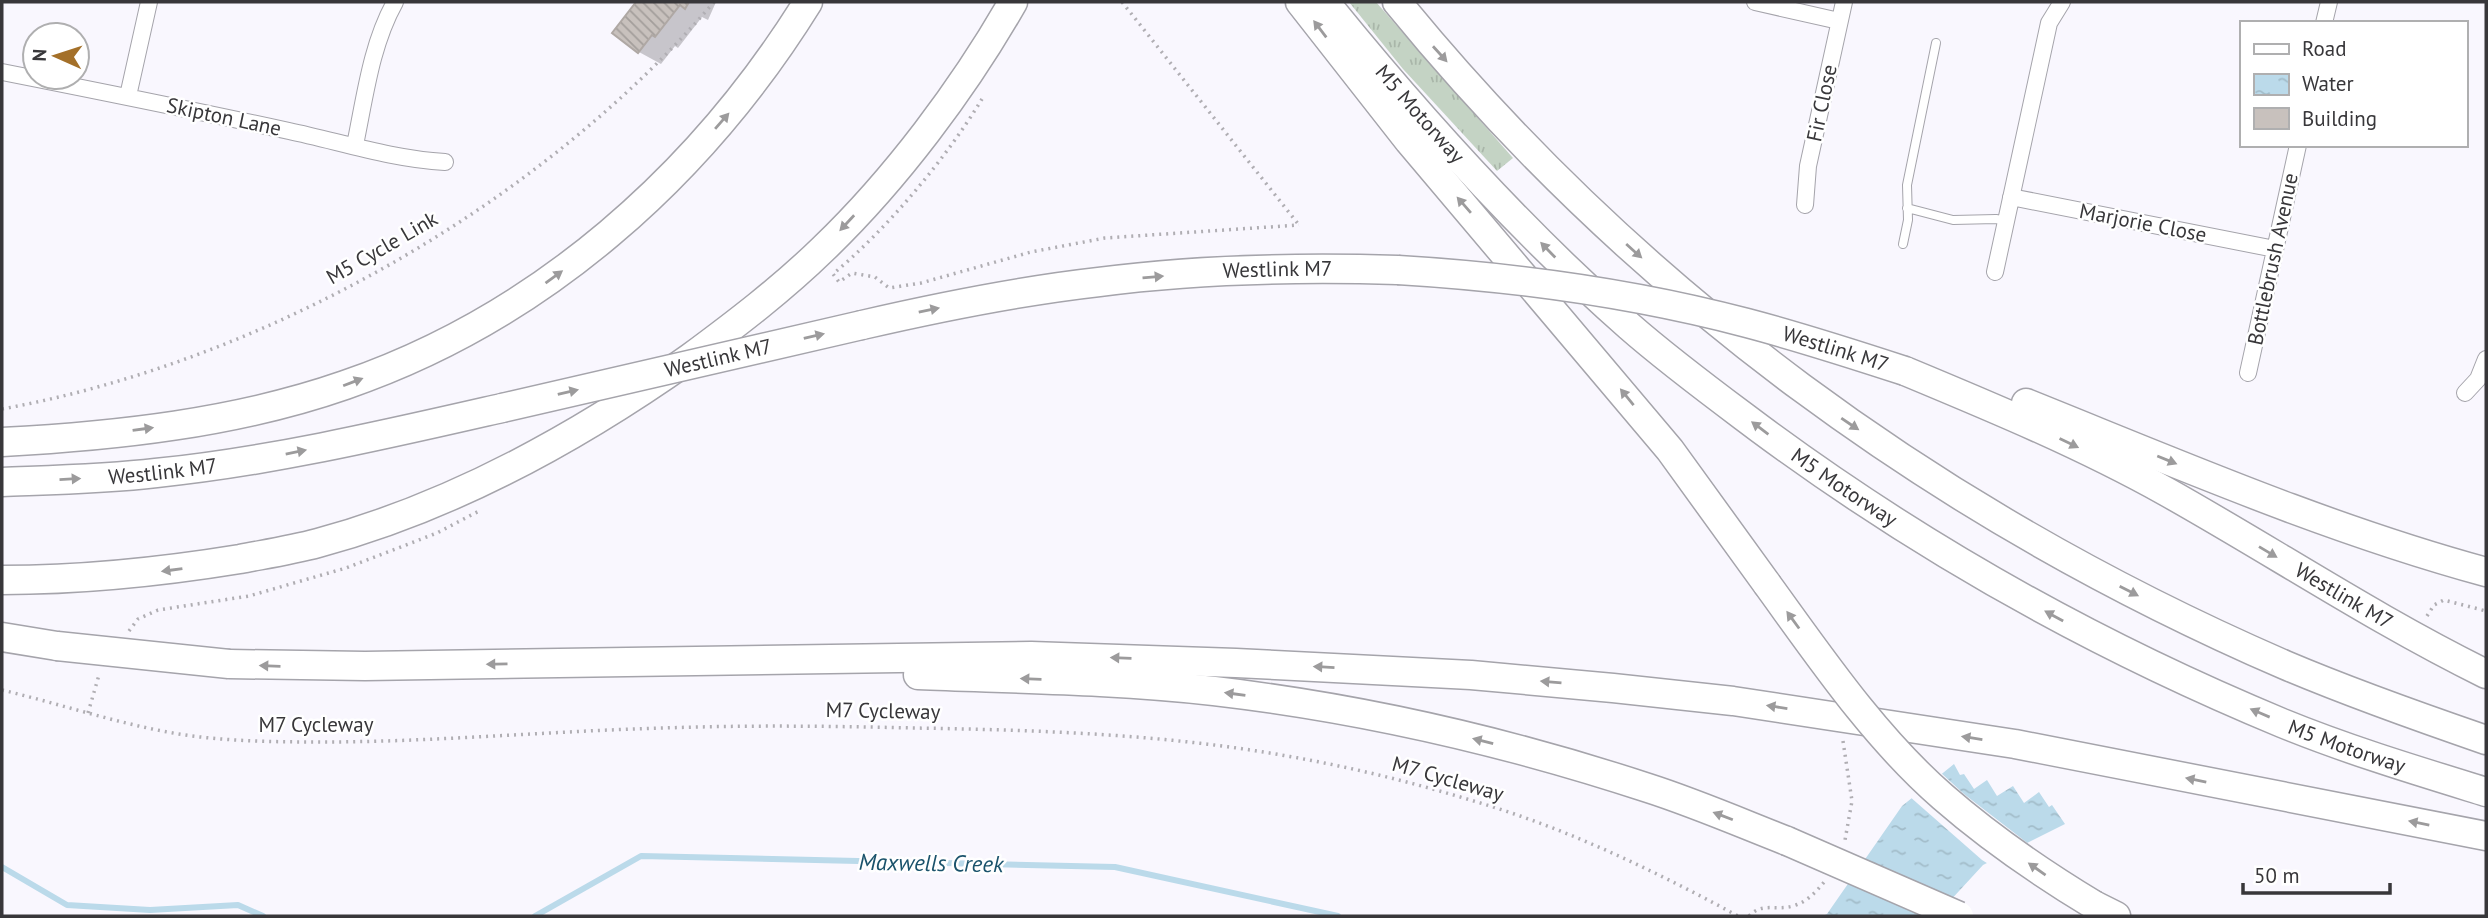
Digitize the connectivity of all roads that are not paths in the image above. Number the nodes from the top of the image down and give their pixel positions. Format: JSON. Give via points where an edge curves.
{"nodes":[{"id":1,"x":149,"y":2,"type":"edge"},
{"id":2,"x":395,"y":2,"type":"edge"},
{"id":3,"x":808,"y":2,"type":"edge"},
{"id":4,"x":1013,"y":2,"type":"edge"},
{"id":5,"x":1300,"y":2,"type":"edge"},
{"id":6,"x":1325,"y":2,"type":"edge"},
{"id":7,"x":1397,"y":2,"type":"edge"},
{"id":8,"x":1755,"y":2,"type":"edge"},
{"id":9,"x":1844,"y":2,"type":"edge"},
{"id":10,"x":2062,"y":2,"type":"edge"},
{"id":11,"x":2329,"y":2,"type":"edge"},
{"id":12,"x":1839,"y":21,"type":"junction"},
{"id":13,"x":2324,"y":21,"type":"edge"},
{"id":14,"x":1936,"y":43,"type":"dead end"},
{"id":15,"x":2,"y":72,"type":"edge"},
{"id":16,"x":128,"y":96,"type":"junction"},
{"id":17,"x":355,"y":145,"type":"junction"},
{"id":18,"x":2298,"y":147,"type":"edge"},
{"id":19,"x":445,"y":162,"type":"dead end"},
{"id":20,"x":2011,"y":197,"type":"junction"},
{"id":21,"x":1805,"y":205,"type":"dead end"},
{"id":22,"x":1907,"y":208,"type":"junction"},
{"id":23,"x":2006,"y":221,"type":"junction"},
{"id":24,"x":1903,"y":244,"type":"dead end"},
{"id":25,"x":2275,"y":249,"type":"junction"},
{"id":26,"x":1995,"y":272,"type":"dead end"},
{"id":27,"x":2486,"y":359,"type":"edge"},
{"id":28,"x":2248,"y":373,"type":"dead end"},
{"id":29,"x":1965,"y":387,"type":"junction"},
{"id":30,"x":2465,"y":393,"type":"dead end"},
{"id":31,"x":2,"y":442,"type":"edge"},
{"id":32,"x":2,"y":482,"type":"edge"},
{"id":33,"x":2486,"y":572,"type":"edge"},
{"id":34,"x":2,"y":580,"type":"edge"},
{"id":35,"x":2,"y":637,"type":"edge"},
{"id":36,"x":566,"y":663,"type":"junction"},
{"id":37,"x":2486,"y":674,"type":"edge"},
{"id":38,"x":2486,"y":740,"type":"edge"},
{"id":39,"x":2486,"y":792,"type":"edge"},
{"id":40,"x":2486,"y":836,"type":"edge"},
{"id":41,"x":2105,"y":911,"type":"edge"},
{"id":42,"x":1959,"y":916,"type":"edge"}],
"edges":[{"from":1,"to":16,"type":"street"},
{"from":2,"to":17,"type":"street","via":[[376,48]]},
{"from":31,"to":3,"type":"highway","one_way":true,"via":[[122,432],[264,408],[345,386],[435,349],[530,295],[623,223],[734,108]]},
{"from":4,"to":34,"type":"highway","one_way":true,"via":[[951,98],[893,172],[823,249],[740,322],[592,423],[501,473],[391,520],[317,544],[155,573]]},
{"from":41,"to":5,"type":"highway","one_way":true,"bridge":true,"via":[[2001,845],[1918,772],[1849,693],[1662,441],[1409,141]]},
{"from":39,"to":6,"type":"highway","name":"M5 Motorway","one_way":true,"via":[[2286,725],[2087,635],[1955,561],[1828,479],[1642,337],[1563,265],[1457,158]]},
{"from":7,"to":38,"type":"highway","one_way":true,"via":[[1508,130],[1630,247],[1730,334],[1888,450],[2055,551],[2179,616],[2287,666]]},
{"from":8,"to":12,"type":"street"},
{"from":9,"to":12,"type":"street","name":"Fir Close"},
{"from":10,"to":20,"type":"street","via":[[2049,23]]},
{"from":11,"to":13,"type":"street"},
{"from":12,"to":21,"type":"street","name":"Fir Close","via":[[1808,166]]},
{"from":14,"to":22,"type":"lane","via":[[1907,185]]},
{"from":15,"to":16,"type":"street","name":"Skipton Lane"},
{"from":16,"to":17,"type":"street","name":"Skipton Lane"},
{"from":17,"to":19,"type":"street","name":"Skipton Lane","via":[[410,160]]},
{"from":18,"to":25,"type":"street","name":"Bottlebrush Avenue"},
{"from":20,"to":23,"type":"street"},
{"from":20,"to":25,"type":"street","name":"Marjorie Close"},
{"from":22,"to":23,"type":"lane","via":[[1954,220]]},
{"from":22,"to":24,"type":"lane"},
{"from":23,"to":26,"type":"street"},
{"from":25,"to":28,"type":"street","name":"Bottlebrush Avenue"},
{"from":27,"to":30,"type":"street","via":[[2478,379]]},
{"from":32,"to":29,"type":"highway","name":"Westlink M7","one_way":true,"bridge":true,"via":[[156,473],[258,459],[980,300],[1100,281],[1270,269],[1398,270],[1538,282],[1676,306],[1799,337],[1905,371],[1926,364]]},
{"from":29,"to":33,"type":"highway","one_way":true,"via":[[2278,504]]},
{"from":29,"to":37,"type":"highway","name":"Westlink M7","one_way":true,"via":[[2166,491]]},
{"from":36,"to":35,"type":"highway","one_way":true,"bridge":true,"via":[[229,664]]},
{"from":40,"to":36,"type":"highway","one_way":true,"via":[[1964,736],[1733,701],[1471,675],[1031,656]]},
{"from":42,"to":36,"type":"highway","one_way":true,"bridge":true,"via":[[1787,841],[1649,788],[1517,749],[1362,715],[1250,696],[1089,681]]}]}
